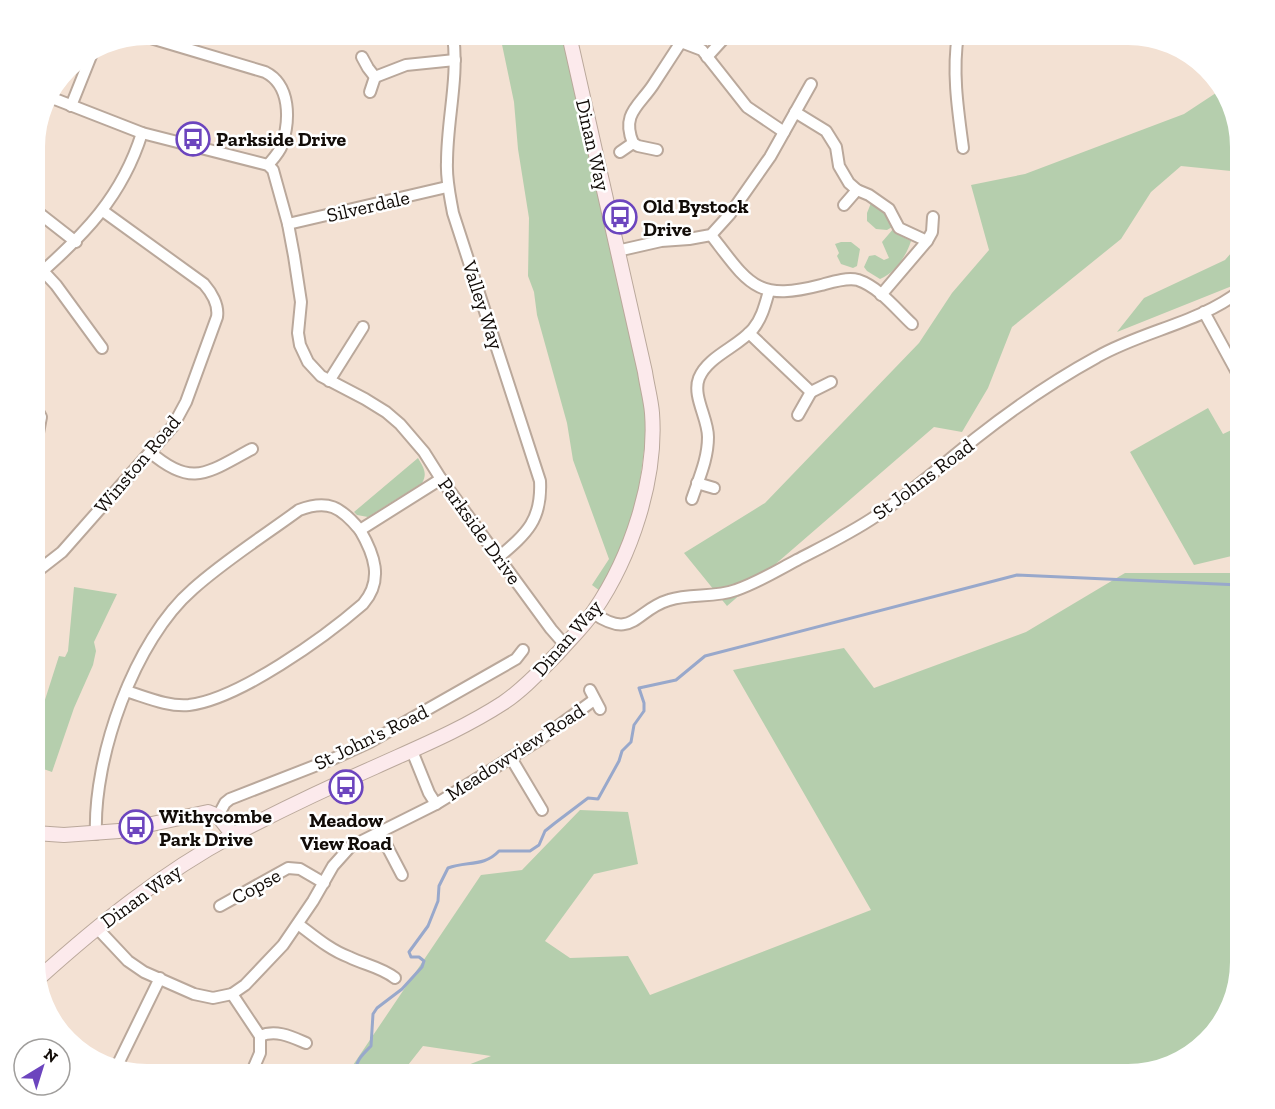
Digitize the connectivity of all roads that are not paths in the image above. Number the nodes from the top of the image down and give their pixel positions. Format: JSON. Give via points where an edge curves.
{"nodes":[{"id":1,"x":174,"y":45,"type":"edge"},
{"id":2,"x":454,"y":45,"type":"edge"},
{"id":3,"x":571,"y":45,"type":"edge"},
{"id":4,"x":679,"y":45,"type":"edge"},
{"id":5,"x":689,"y":45,"type":"edge"},
{"id":6,"x":717,"y":45,"type":"edge"},
{"id":7,"x":956,"y":45,"type":"edge"},
{"id":8,"x":362,"y":57,"type":"dead end"},
{"id":9,"x":707,"y":57,"type":"junction"},
{"id":10,"x":455,"y":60,"type":"junction"},
{"id":11,"x":87,"y":65,"type":"edge"},
{"id":12,"x":375,"y":77,"type":"junction"},
{"id":13,"x":812,"y":84,"type":"dead end"},
{"id":14,"x":370,"y":92,"type":"dead end"},
{"id":15,"x":57,"y":100,"type":"edge"},
{"id":16,"x":70,"y":106,"type":"junction"},
{"id":17,"x":795,"y":112,"type":"junction"},
{"id":18,"x":784,"y":132,"type":"junction"},
{"id":19,"x":142,"y":133,"type":"junction"},
{"id":20,"x":633,"y":143,"type":"junction"},
{"id":21,"x":963,"y":148,"type":"dead end"},
{"id":22,"x":657,"y":150,"type":"dead end"},
{"id":23,"x":620,"y":152,"type":"dead end"},
{"id":24,"x":268,"y":165,"type":"junction"},
{"id":25,"x":447,"y":187,"type":"junction"},
{"id":26,"x":857,"y":190,"type":"junction"},
{"id":27,"x":844,"y":206,"type":"dead end"},
{"id":28,"x":103,"y":211,"type":"junction"},
{"id":29,"x":933,"y":217,"type":"dead end"},
{"id":30,"x":45,"y":218,"type":"edge"},
{"id":31,"x":288,"y":225,"type":"junction"},
{"id":32,"x":711,"y":235,"type":"junction"},
{"id":33,"x":927,"y":241,"type":"junction"},
{"id":34,"x":76,"y":242,"type":"junction"},
{"id":35,"x":617,"y":251,"type":"junction"},
{"id":36,"x":45,"y":269,"type":"edge"},
{"id":37,"x":45,"y":278,"type":"edge"},
{"id":38,"x":769,"y":291,"type":"junction"},
{"id":39,"x":881,"y":295,"type":"junction"},
{"id":40,"x":1230,"y":297,"type":"edge"},
{"id":41,"x":1204,"y":312,"type":"junction"},
{"id":42,"x":912,"y":324,"type":"dead end"},
{"id":43,"x":363,"y":327,"type":"dead end"},
{"id":44,"x":748,"y":333,"type":"junction"},
{"id":45,"x":102,"y":348,"type":"dead end"},
{"id":46,"x":1230,"y":360,"type":"edge"},
{"id":47,"x":329,"y":381,"type":"junction"},
{"id":48,"x":831,"y":382,"type":"dead end"},
{"id":49,"x":811,"y":393,"type":"junction"},
{"id":50,"x":798,"y":415,"type":"dead end"},
{"id":51,"x":252,"y":448,"type":"dead end"},
{"id":52,"x":150,"y":452,"type":"junction"},
{"id":53,"x":441,"y":479,"type":"junction"},
{"id":54,"x":697,"y":483,"type":"junction"},
{"id":55,"x":714,"y":489,"type":"dead end"},
{"id":56,"x":692,"y":499,"type":"dead end"},
{"id":57,"x":360,"y":530,"type":"junction"},
{"id":58,"x":499,"y":557,"type":"junction"},
{"id":59,"x":45,"y":565,"type":"edge"},
{"id":60,"x":593,"y":613,"type":"junction"},
{"id":61,"x":565,"y":645,"type":"junction"},
{"id":62,"x":523,"y":650,"type":"dead end"},
{"id":63,"x":126,"y":691,"type":"junction"},
{"id":64,"x":594,"y":700,"type":"dead end"},
{"id":65,"x":412,"y":751,"type":"junction"},
{"id":66,"x":511,"y":758,"type":"junction"},
{"id":67,"x":436,"y":804,"type":"junction"},
{"id":68,"x":542,"y":810,"type":"dead end"},
{"id":69,"x":218,"y":816,"type":"junction"},
{"id":70,"x":45,"y":833,"type":"edge"},
{"id":71,"x":380,"y":833,"type":"junction"},
{"id":72,"x":96,"y":834,"type":"junction"},
{"id":73,"x":232,"y":836,"type":"junction"},
{"id":74,"x":395,"y":870,"type":"dead end"},
{"id":75,"x":324,"y":883,"type":"junction"},
{"id":76,"x":220,"y":906,"type":"dead end"},
{"id":77,"x":298,"y":924,"type":"junction"},
{"id":78,"x":97,"y":928,"type":"junction"},
{"id":79,"x":46,"y":972,"type":"edge"},
{"id":80,"x":160,"y":978,"type":"junction"},
{"id":81,"x":395,"y":978,"type":"dead end"},
{"id":82,"x":232,"y":994,"type":"junction"},
{"id":83,"x":261,"y":1036,"type":"junction"},
{"id":84,"x":306,"y":1043,"type":"dead end"},
{"id":85,"x":120,"y":1060,"type":"edge"},
{"id":86,"x":255,"y":1064,"type":"edge"}],
"edges":[{"from":1,"to":24,"type":"street","via":[[265,72],[278,81],[285,92],[286,122],[282,145]]},
{"from":2,"to":10,"type":"street","name":"Valley Way"},
{"from":3,"to":35,"type":"street","name":"Dinan Way"},
{"from":4,"to":20,"type":"street","via":[[637,103],[628,133]]},
{"from":5,"to":9,"type":"street","via":[[702,50]]},
{"from":6,"to":9,"type":"street"},
{"from":7,"to":21,"type":"street","via":[[956,99]]},
{"from":8,"to":12,"type":"street"},
{"from":9,"to":18,"type":"street","via":[[747,107]]},
{"from":10,"to":12,"type":"street","via":[[406,65]]},
{"from":10,"to":25,"type":"street","name":"Valley Way"},
{"from":11,"to":16,"type":"street"},
{"from":12,"to":14,"type":"street"},
{"from":13,"to":17,"type":"street"},
{"from":15,"to":16,"type":"street"},
{"from":16,"to":19,"type":"street"},
{"from":17,"to":18,"type":"street"},
{"from":17,"to":26,"type":"street","via":[[826,131],[836,147],[843,174]]},
{"from":18,"to":32,"type":"street","via":[[730,214]]},
{"from":19,"to":24,"type":"street"},
{"from":19,"to":28,"type":"street","via":[[134,158]]},
{"from":20,"to":22,"type":"street"},
{"from":20,"to":23,"type":"street"},
{"from":24,"to":31,"type":"street","name":"Parkside Drive","via":[[276,177]]},
{"from":25,"to":31,"type":"street","name":"Silverdale"},
{"from":25,"to":58,"type":"street","name":"Valley Way","via":[[540,481],[537,514],[518,541]]},
{"from":26,"to":27,"type":"street"},
{"from":26,"to":33,"type":"street","via":[[889,209],[899,228]]},
{"from":28,"to":34,"type":"street"},
{"from":28,"to":52,"type":"street","name":"Winston Road","via":[[204,284],[212,293],[218,312],[186,402],[173,426]]},
{"from":29,"to":33,"type":"street"},
{"from":30,"to":34,"type":"street"},
{"from":31,"to":47,"type":"street","name":"Parkside Drive","via":[[301,294],[300,345],[308,362]]},
{"from":32,"to":35,"type":"street"},
{"from":32,"to":38,"type":"street","via":[[746,277]]},
{"from":33,"to":39,"type":"street"},
{"from":34,"to":36,"type":"street"},
{"from":35,"to":60,"type":"street","name":"Dinan Way","via":[[645,372],[652,413],[651,447],[647,483],[629,545]]},
{"from":37,"to":45,"type":"street","via":[[56,285]]},
{"from":38,"to":39,"type":"street","via":[[799,291],[855,279]]},
{"from":38,"to":44,"type":"street","via":[[760,318]]},
{"from":39,"to":42,"type":"street"},
{"from":40,"to":41,"type":"street","name":"St Johns Road"},
{"from":41,"to":46,"type":"street"},
{"from":41,"to":60,"type":"street","name":"St Johns Road","via":[[1098,356],[1033,397],[876,516],[774,573],[735,591],[669,600],[631,623],[608,622]]},
{"from":43,"to":47,"type":"street"},
{"from":44,"to":49,"type":"street"},
{"from":44,"to":54,"type":"street","via":[[705,369],[698,382],[708,439]]},
{"from":47,"to":53,"type":"street","name":"Parkside Drive","via":[[365,399],[400,424]]},
{"from":48,"to":49,"type":"street"},
{"from":49,"to":50,"type":"street"},
{"from":51,"to":52,"type":"street","via":[[215,468],[191,474],[180,473]]},
{"from":52,"to":59,"type":"street","name":"Winston Road","via":[[62,552]]},
{"from":53,"to":57,"type":"street"},
{"from":53,"to":58,"type":"street","name":"Parkside Drive"},
{"from":54,"to":55,"type":"street"},
{"from":54,"to":56,"type":"street"},
{"from":57,"to":63,"type":"street","via":[[337,508],[323,504],[299,510],[192,589],[146,648]]},
{"from":57,"to":63,"type":"street","via":[[373,556],[375,581],[363,604],[320,637],[246,685],[209,700],[168,704]]},
{"from":58,"to":61,"type":"street","name":"Parkside Drive"},
{"from":60,"to":61,"type":"street","name":"Dinan Way"},
{"from":61,"to":65,"type":"street","name":"Dinan Way","via":[[506,701]]},
{"from":62,"to":69,"type":"street","name":"St John's Road","via":[[508,664],[370,742],[230,799]]},
{"from":63,"to":72,"type":"street","via":[[103,766],[95,810]]},
{"from":64,"to":66,"type":"street","name":"Meadowview Road"},
{"from":65,"to":67,"type":"street","name":"Meadowview Road"},
{"from":65,"to":73,"type":"street","name":"Dinan Way"},
{"from":66,"to":67,"type":"street","name":"Meadowview Road"},
{"from":66,"to":68,"type":"street"},
{"from":67,"to":71,"type":"street","name":"Meadowview Road"},
{"from":69,"to":72,"type":"street","via":[[200,813]]},
{"from":69,"to":73,"type":"street"},
{"from":70,"to":72,"type":"street"},
{"from":71,"to":74,"type":"street"},
{"from":71,"to":75,"type":"street","name":"Meadowview Road","via":[[341,855]]},
{"from":73,"to":78,"type":"street","name":"Dinan Way","via":[[159,881]]},
{"from":75,"to":76,"type":"street","name":"Copse","via":[[300,868],[288,868]]},
{"from":75,"to":77,"type":"street","name":"Meadowview Road"},
{"from":77,"to":81,"type":"street","via":[[348,957],[383,969]]},
{"from":77,"to":82,"type":"street","name":"Meadowview Road","via":[[266,964]]},
{"from":78,"to":79,"type":"street","name":"Dinan Way"},
{"from":78,"to":80,"type":"street","via":[[128,961]]},
{"from":80,"to":82,"type":"street","via":[[194,994],[213,998]]},
{"from":80,"to":85,"type":"street"},
{"from":82,"to":83,"type":"street"},
{"from":83,"to":84,"type":"street","via":[[285,1034]]},
{"from":83,"to":86,"type":"street"}]}
